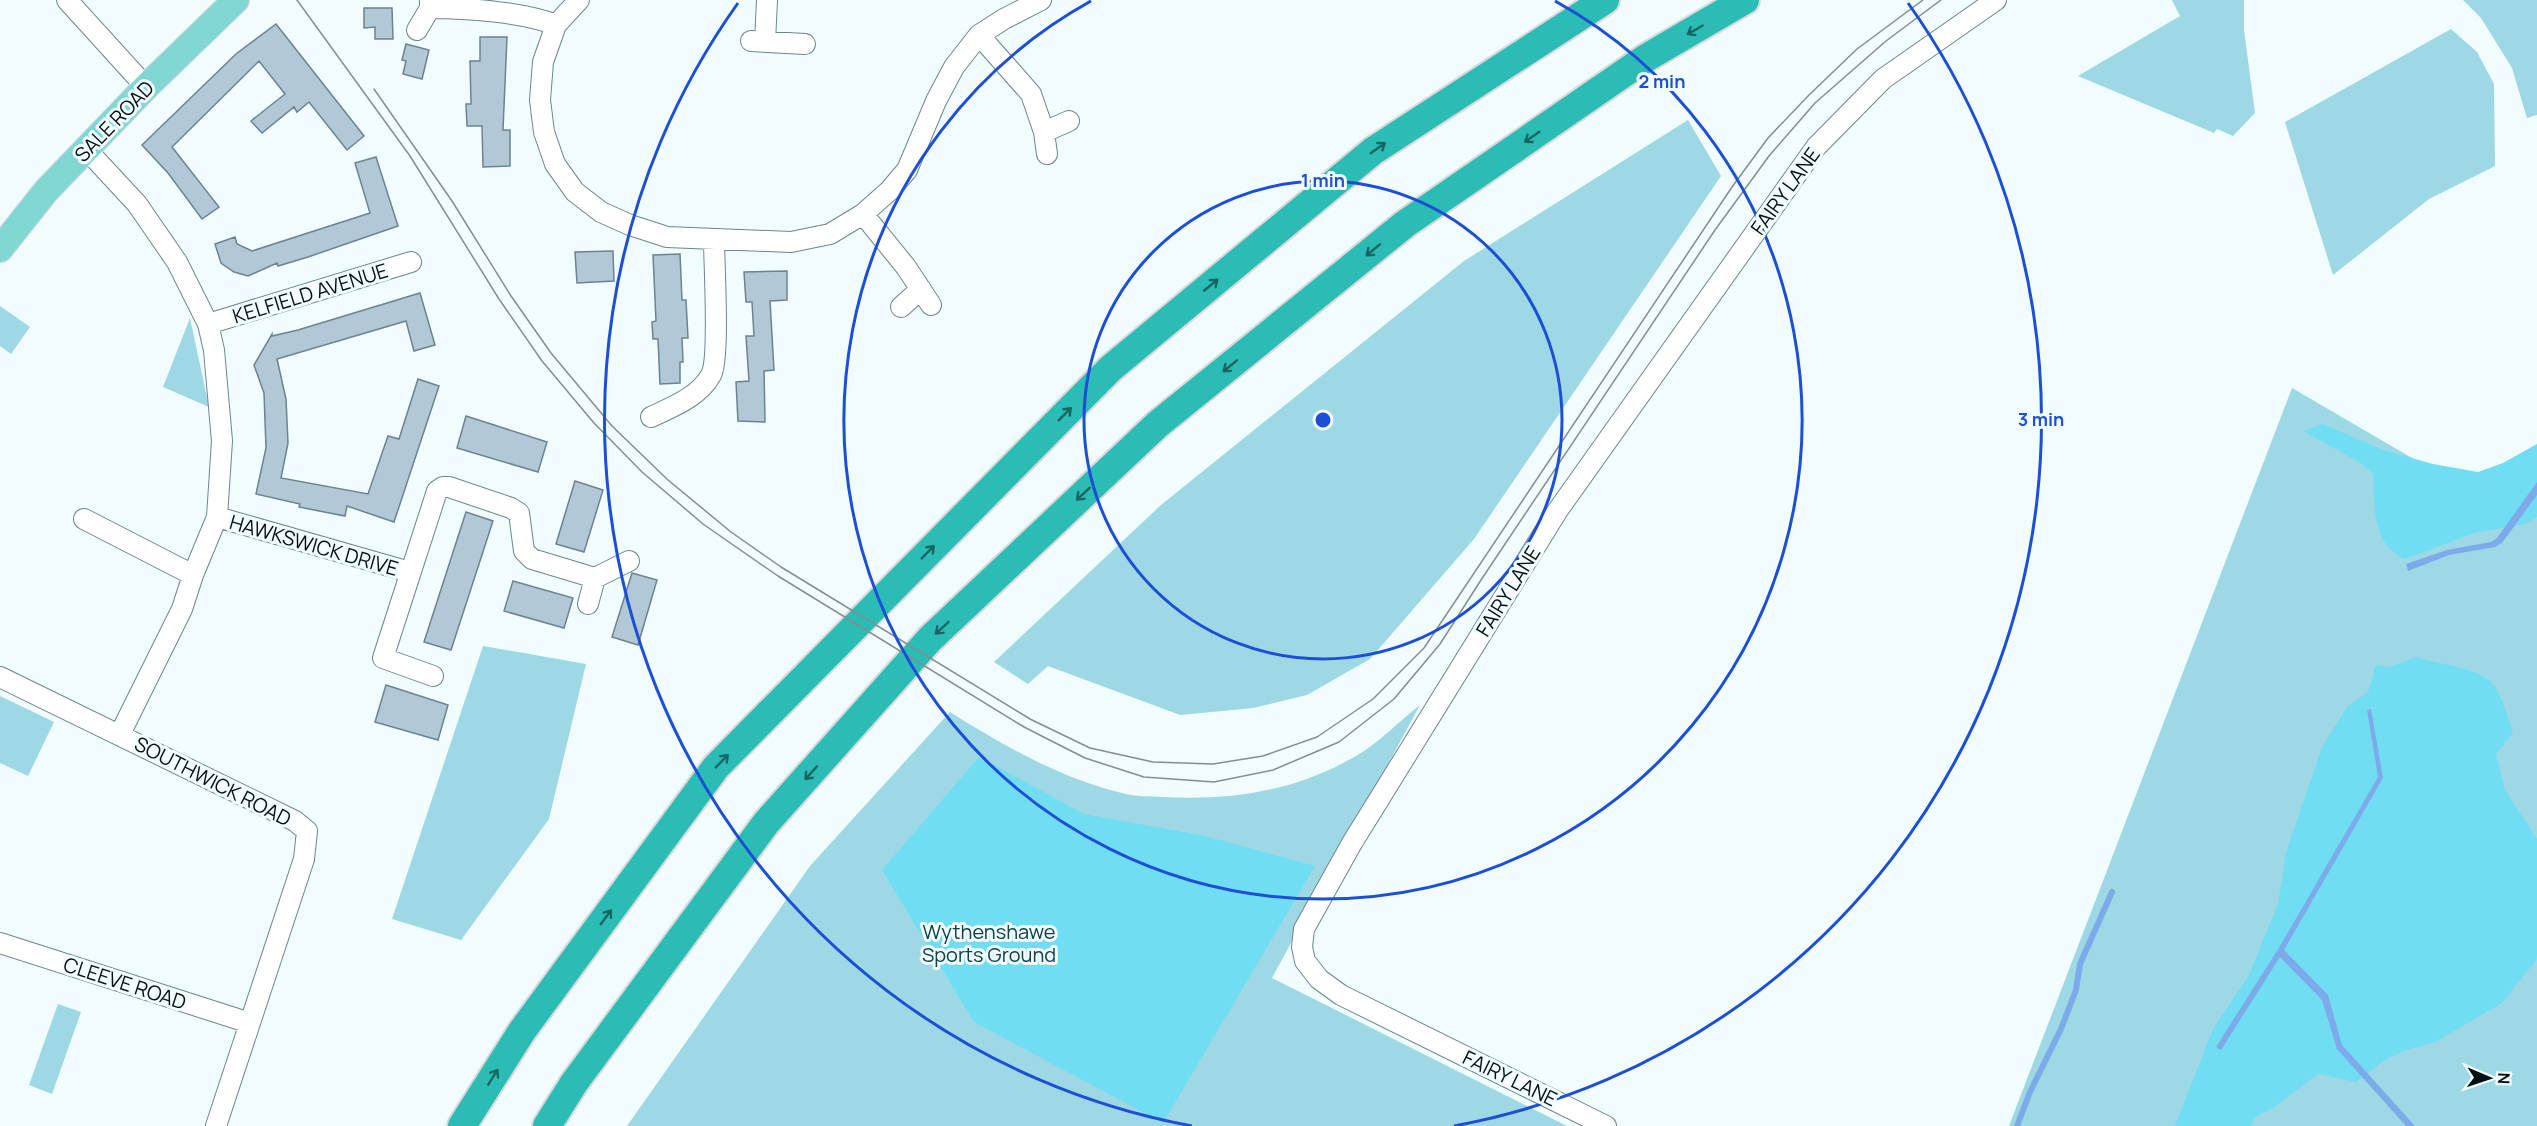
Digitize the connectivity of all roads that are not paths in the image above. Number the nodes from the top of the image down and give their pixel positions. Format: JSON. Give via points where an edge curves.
{"nodes":[{"id":1,"x":67,"y":0,"type":"edge"},
{"id":2,"x":236,"y":0,"type":"edge"},
{"id":3,"x":579,"y":0,"type":"edge"},
{"id":4,"x":767,"y":0,"type":"edge"},
{"id":5,"x":1041,"y":0,"type":"edge"},
{"id":6,"x":1605,"y":0,"type":"edge"},
{"id":7,"x":1745,"y":0,"type":"edge"},
{"id":8,"x":1996,"y":0,"type":"edge"},
{"id":9,"x":430,"y":4,"type":"edge"},
{"id":10,"x":556,"y":25,"type":"junction"},
{"id":11,"x":417,"y":30,"type":"dead end"},
{"id":12,"x":979,"y":36,"type":"junction"},
{"id":13,"x":805,"y":44,"type":"dead end"},
{"id":14,"x":146,"y":87,"type":"junction"},
{"id":15,"x":1069,"y":121,"type":"dead end"},
{"id":16,"x":1044,"y":132,"type":"junction"},
{"id":17,"x":86,"y":149,"type":"junction"},
{"id":18,"x":1047,"y":154,"type":"dead end"},
{"id":19,"x":863,"y":214,"type":"junction"},
{"id":20,"x":714,"y":240,"type":"junction"},
{"id":21,"x":0,"y":249,"type":"edge"},
{"id":22,"x":411,"y":262,"type":"dead end"},
{"id":23,"x":901,"y":307,"type":"dead end"},
{"id":24,"x":208,"y":324,"type":"junction"},
{"id":25,"x":651,"y":417,"type":"dead end"},
{"id":26,"x":217,"y":517,"type":"junction"},
{"id":27,"x":84,"y":519,"type":"dead end"},
{"id":28,"x":628,"y":561,"type":"dead end"},
{"id":29,"x":410,"y":572,"type":"junction"},
{"id":30,"x":193,"y":575,"type":"junction"},
{"id":31,"x":595,"y":578,"type":"junction"},
{"id":32,"x":588,"y":604,"type":"dead end"},
{"id":33,"x":433,"y":676,"type":"dead end"},
{"id":34,"x":0,"y":677,"type":"edge"},
{"id":35,"x":120,"y":734,"type":"junction"},
{"id":36,"x":0,"y":943,"type":"edge"},
{"id":37,"x":250,"y":1023,"type":"junction"},
{"id":38,"x":216,"y":1126,"type":"edge"},
{"id":39,"x":462,"y":1126,"type":"edge"},
{"id":40,"x":547,"y":1126,"type":"edge"},
{"id":41,"x":1606,"y":1126,"type":"edge"}],
"edges":[{"from":1,"to":14,"type":"street"},
{"from":2,"to":14,"type":"main road","name":"SALE ROAD"},
{"from":3,"to":10,"type":"street"},
{"from":4,"to":13,"type":"street","via":[[758,42]]},
{"from":5,"to":12,"type":"street"},
{"from":39,"to":6,"type":"highway","one_way":true,"via":[[522,1031],[716,767],[1111,368],[1373,151]]},
{"from":7,"to":40,"type":"highway","one_way":true,"via":[[1646,58],[1405,224],[1158,424],[930,639],[766,823],[574,1083]]},
{"from":8,"to":41,"type":"street","name":"FAIRY LANE","via":[[1883,79],[1816,147],[1558,510],[1352,843],[1304,929],[1305,961],[1319,979],[1341,995]]},
{"from":9,"to":10,"type":"street","via":[[537,17]]},
{"from":9,"to":11,"type":"street"},
{"from":10,"to":20,"type":"street","via":[[543,62],[540,99],[544,132],[555,164],[575,192],[601,212],[630,225],[667,237]]},
{"from":12,"to":16,"type":"street","via":[[1031,94]]},
{"from":12,"to":19,"type":"street","via":[[954,67],[907,170]]},
{"from":14,"to":17,"type":"main road","name":"SALE ROAD"},
{"from":15,"to":16,"type":"street"},
{"from":16,"to":18,"type":"street"},
{"from":17,"to":21,"type":"main road","name":"SALE ROAD","via":[[45,190]]},
{"from":17,"to":24,"type":"street","via":[[137,204],[177,262]]},
{"from":19,"to":20,"type":"street","via":[[830,234],[791,242]]},
{"from":19,"to":23,"type":"street","via":[[926,297]]},
{"from":20,"to":25,"type":"street","via":[[712,374],[681,402]]},
{"from":22,"to":24,"type":"street","name":"KELFIELD AVENUE"},
{"from":24,"to":26,"type":"street","via":[[222,441]]},
{"from":26,"to":29,"type":"street","name":"HAWKSWICK DRIVE"},
{"from":26,"to":30,"type":"street"},
{"from":27,"to":30,"type":"street"},
{"from":28,"to":31,"type":"street"},
{"from":29,"to":31,"type":"street","via":[[437,491],[449,487],[519,513],[524,551],[532,559]]},
{"from":29,"to":33,"type":"street","via":[[383,658]]},
{"from":30,"to":35,"type":"street","via":[[182,609]]},
{"from":31,"to":32,"type":"street"},
{"from":34,"to":35,"type":"street","name":"SOUTHWICK ROAD"},
{"from":35,"to":37,"type":"street","name":"SOUTHWICK ROAD","via":[[295,821],[307,831],[304,859]]},
{"from":36,"to":37,"type":"street","name":"CLEEVE ROAD"},
{"from":37,"to":38,"type":"street","name":"SOUTHWICK ROAD"}]}
